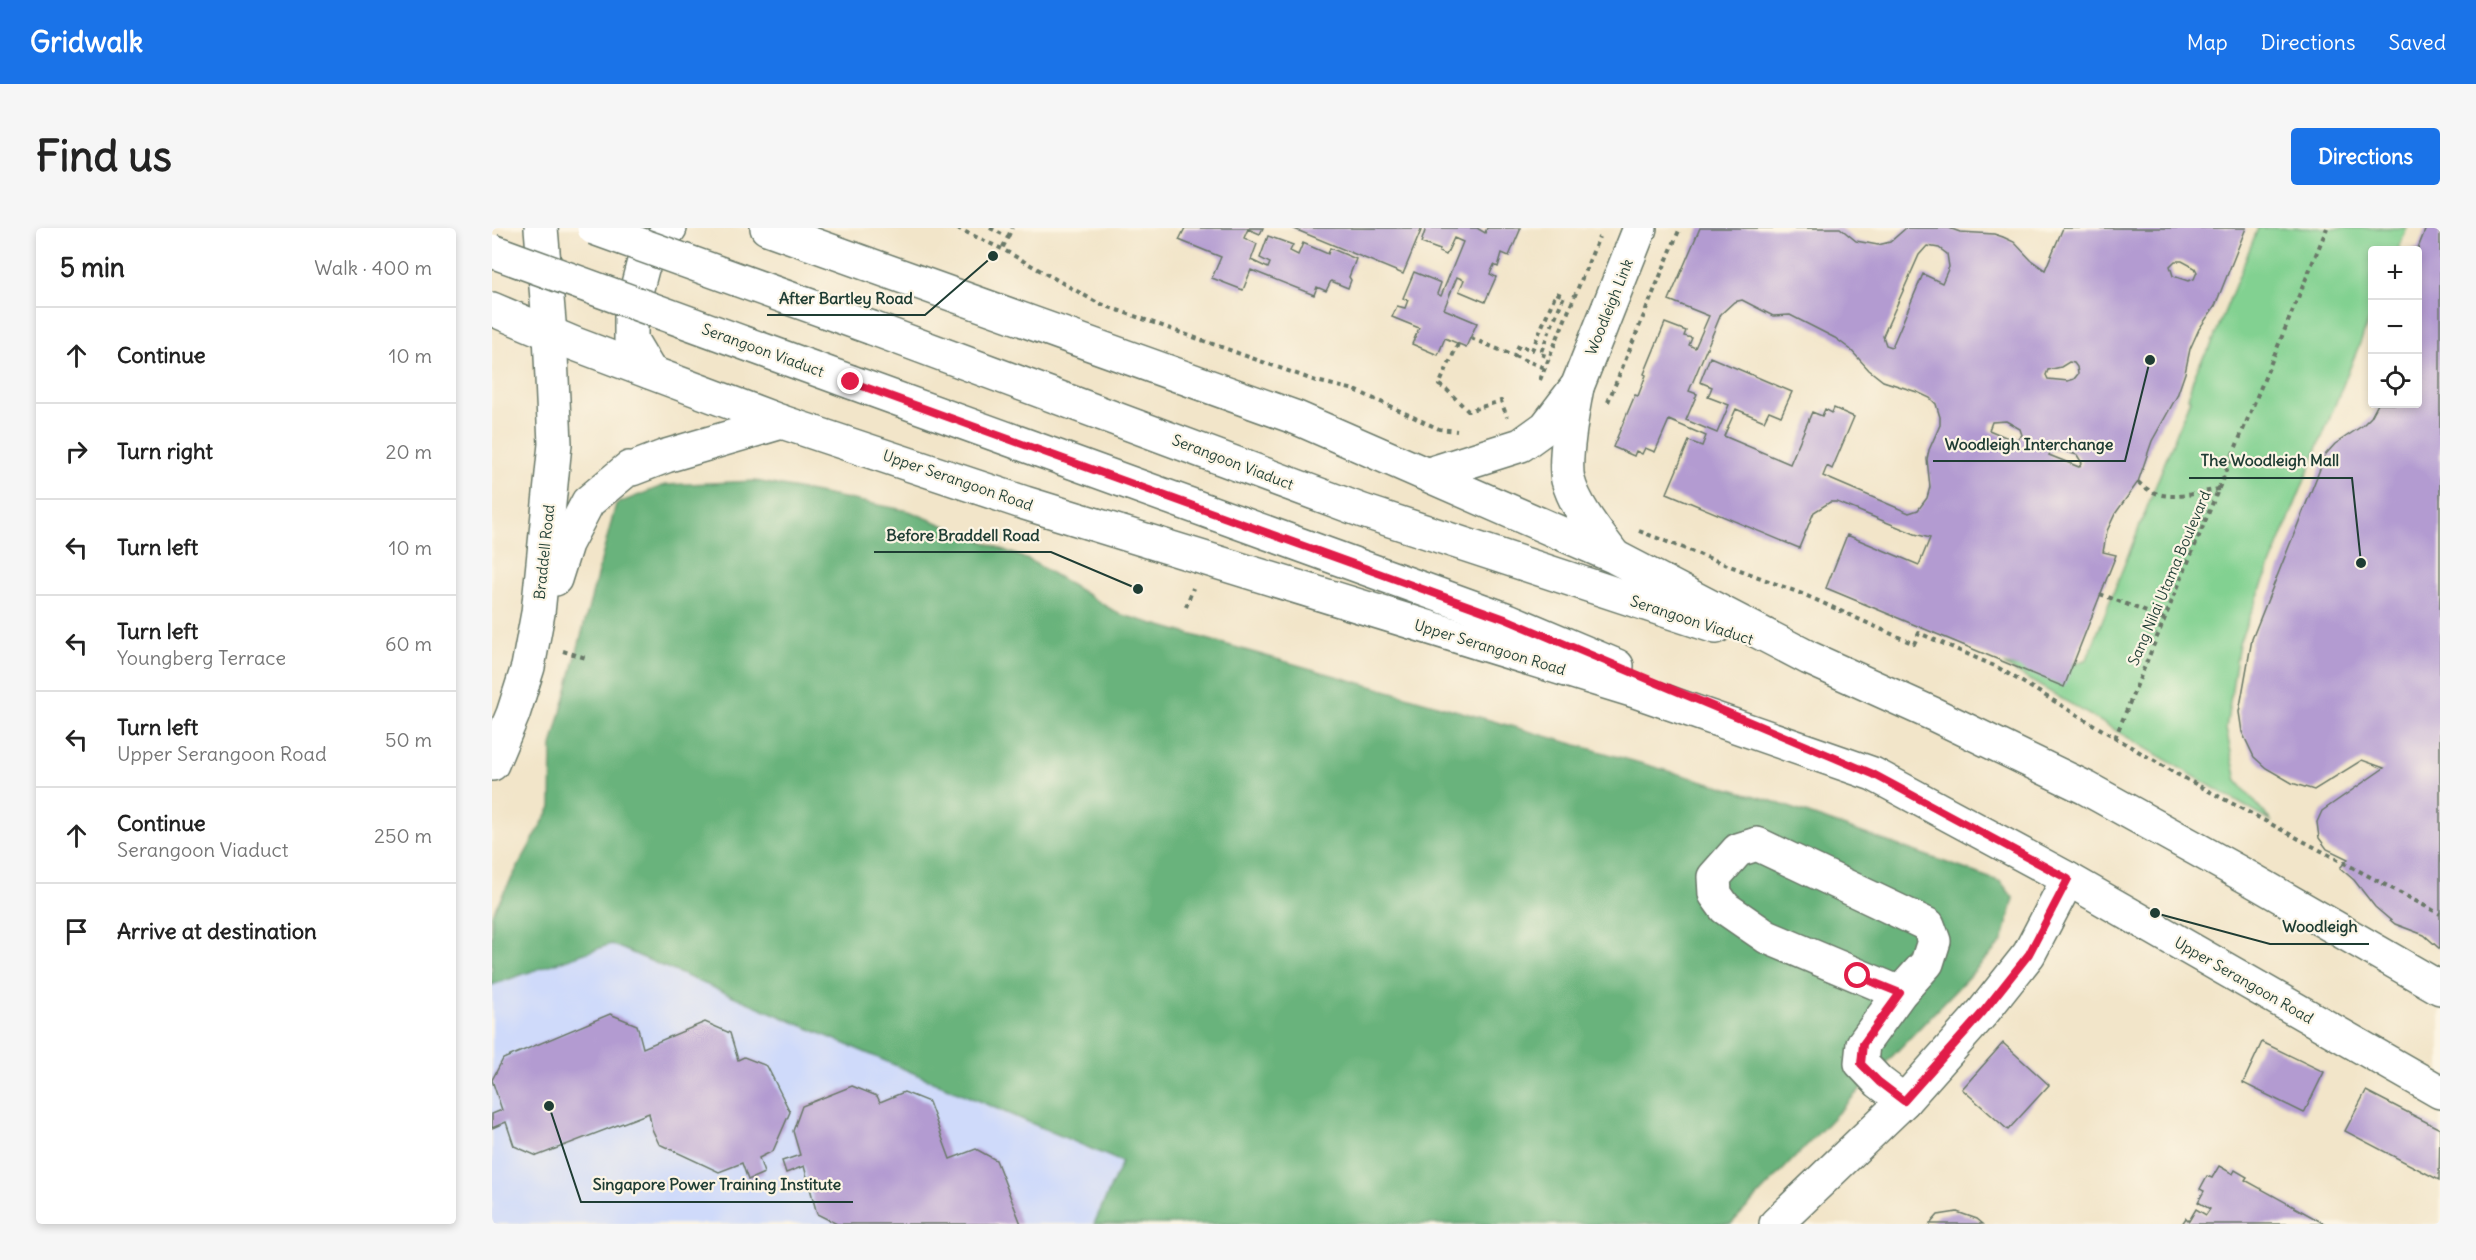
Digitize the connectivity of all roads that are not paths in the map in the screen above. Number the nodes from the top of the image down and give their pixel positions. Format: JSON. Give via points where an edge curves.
{"nodes":[{"id":1,"x":542,"y":228,"type":"edge"},
{"id":2,"x":594,"y":228,"type":"edge"},
{"id":3,"x":670,"y":228,"type":"edge"},
{"id":4,"x":767,"y":228,"type":"edge"},
{"id":5,"x":1640,"y":228,"type":"edge"},
{"id":6,"x":492,"y":251,"type":"edge"},
{"id":7,"x":492,"y":287,"type":"edge"},
{"id":8,"x":492,"y":309,"type":"edge"},
{"id":9,"x":550,"y":334,"type":"junction"},
{"id":10,"x":650,"y":372,"type":"junction"},
{"id":11,"x":1577,"y":387,"type":"junction"},
{"id":12,"x":782,"y":422,"type":"junction"},
{"id":13,"x":1429,"y":474,"type":"junction"},
{"id":14,"x":1615,"y":557,"type":"junction"},
{"id":15,"x":1809,"y":658,"type":"junction"},
{"id":16,"x":528,"y":667,"type":"junction"},
{"id":17,"x":492,"y":764,"type":"edge"},
{"id":18,"x":1873,"y":774,"type":"junction"},
{"id":19,"x":2068,"y":879,"type":"junction"},
{"id":20,"x":2440,"y":988,"type":"edge"},
{"id":21,"x":1900,"y":993,"type":"junction"},
{"id":22,"x":2440,"y":1092,"type":"edge"},
{"id":23,"x":1904,"y":1101,"type":"junction"},
{"id":24,"x":1776,"y":1224,"type":"edge"}],
"edges":[{"from":1,"to":9,"type":"main road","name":"Braddell Road"},
{"from":2,"to":15,"type":"main road","name":"Serangoon Viaduct","bridge":true,"via":[[1363,511]]},
{"from":3,"to":10,"type":"main road","via":[[643,265],[631,311],[631,340]]},
{"from":4,"to":13,"type":"main road","via":[[1297,418]]},
{"from":5,"to":11,"type":"main road","name":"Woodleigh Link"},
{"from":6,"to":18,"type":"main road","name":"Serangoon Viaduct","bridge":true,"via":[[1508,620]]},
{"from":7,"to":9,"type":"main road"},
{"from":8,"to":9,"type":"main road","name":"Upper Serangoon Road"},
{"from":9,"to":10,"type":"main road","name":"Upper Serangoon Road"},
{"from":9,"to":16,"type":"main road","name":"Braddell Road","via":[[555,444],[539,602]]},
{"from":10,"to":12,"type":"main road","name":"Upper Serangoon Road"},
{"from":11,"to":13,"type":"main road","via":[[1546,427],[1521,445]]},
{"from":11,"to":14,"type":"main road","via":[[1568,479],[1587,519]]},
{"from":12,"to":16,"type":"main road","via":[[629,468],[588,502],[566,544]]},
{"from":12,"to":18,"type":"main road","name":"Upper Serangoon Road","via":[[1025,503],[1635,691]]},
{"from":13,"to":14,"type":"main road"},
{"from":14,"to":15,"type":"main road"},
{"from":15,"to":20,"type":"main road","via":[[2086,788]]},
{"from":16,"to":17,"type":"main road","name":"Braddell Road"},
{"from":18,"to":19,"type":"main road","name":"Upper Serangoon Road"},
{"from":19,"to":22,"type":"main road","name":"Upper Serangoon Road"},
{"from":19,"to":23,"type":"main road","via":[[2029,954]]},
{"from":21,"to":21,"type":"main road","via":[[1767,937],[1725,908],[1715,894],[1714,878],[1738,850],[1757,844],[1928,925],[1934,941],[1927,963]]},
{"from":21,"to":23,"type":"main road","via":[[1863,1044],[1861,1064]]},
{"from":23,"to":24,"type":"main road"}]}
